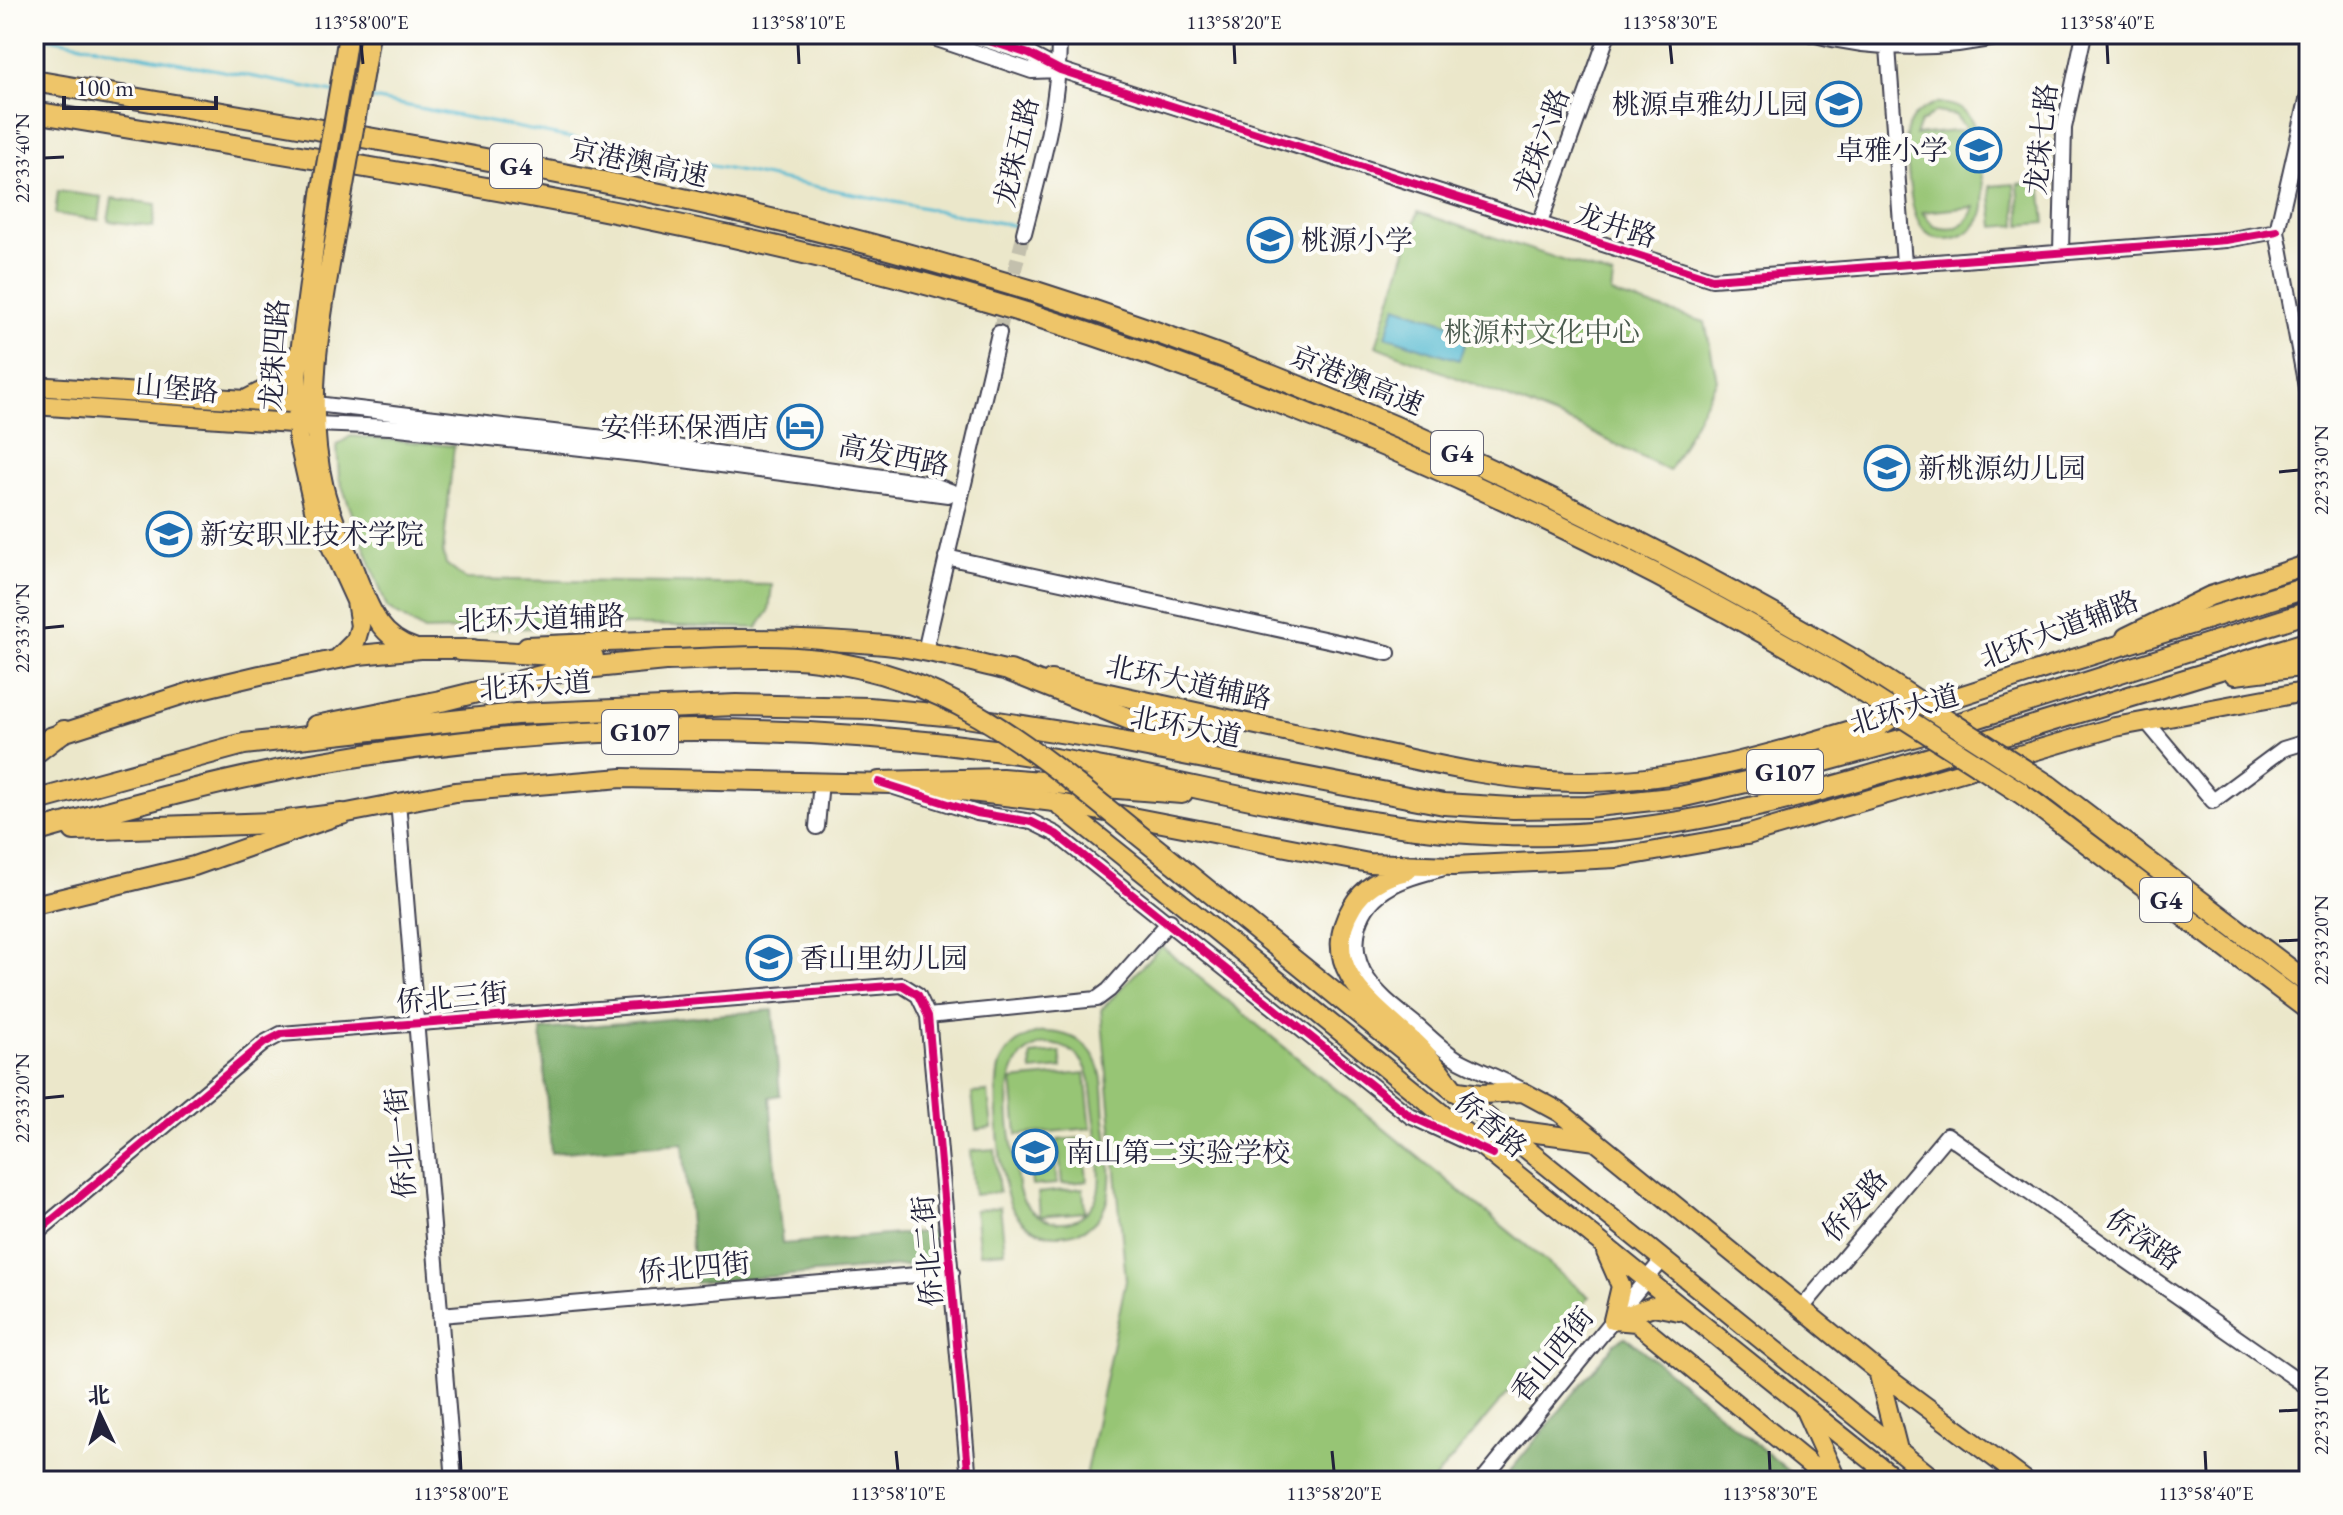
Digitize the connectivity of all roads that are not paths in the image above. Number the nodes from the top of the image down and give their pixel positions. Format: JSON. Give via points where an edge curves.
{"nodes":[{"id":1,"x":348,"y":34,"type":"edge"},
{"id":2,"x":370,"y":34,"type":"edge"},
{"id":3,"x":922,"y":34,"type":"edge"},
{"id":4,"x":968,"y":34,"type":"edge"},
{"id":5,"x":1059,"y":34,"type":"edge"},
{"id":6,"x":1608,"y":34,"type":"edge"},
{"id":7,"x":1811,"y":34,"type":"edge"},
{"id":8,"x":2014,"y":34,"type":"edge"},
{"id":9,"x":2084,"y":34,"type":"edge"},
{"id":10,"x":1888,"y":47,"type":"junction"},
{"id":11,"x":1060,"y":70,"type":"junction"},
{"id":12,"x":34,"y":81,"type":"edge"},
{"id":13,"x":2309,"y":91,"type":"edge"},
{"id":14,"x":34,"y":112,"type":"edge"},
{"id":15,"x":1540,"y":223,"type":"junction"},
{"id":16,"x":2277,"y":231,"type":"junction"},
{"id":17,"x":1024,"y":233,"type":"tunnel mouth"},
{"id":18,"x":2061,"y":251,"type":"junction"},
{"id":19,"x":1904,"y":264,"type":"junction"},
{"id":20,"x":999,"y":333,"type":"tunnel mouth"},
{"id":21,"x":301,"y":340,"type":"junction"},
{"id":22,"x":34,"y":386,"type":"edge"},
{"id":23,"x":238,"y":400,"type":"junction"},
{"id":24,"x":2309,"y":403,"type":"edge"},
{"id":25,"x":306,"y":404,"type":"junction"},
{"id":26,"x":34,"y":405,"type":"edge"},
{"id":27,"x":307,"y":424,"type":"junction"},
{"id":28,"x":961,"y":495,"type":"junction"},
{"id":29,"x":946,"y":557,"type":"junction"},
{"id":30,"x":2309,"y":564,"type":"edge"},
{"id":31,"x":2309,"y":587,"type":"edge"},
{"id":32,"x":2309,"y":612,"type":"edge"},
{"id":33,"x":2309,"y":642,"type":"edge"},
{"id":34,"x":416,"y":649,"type":"junction"},
{"id":35,"x":460,"y":650,"type":"junction"},
{"id":36,"x":925,"y":651,"type":"junction"},
{"id":37,"x":1388,"y":653,"type":"dead end"},
{"id":38,"x":335,"y":660,"type":"junction"},
{"id":39,"x":665,"y":660,"type":"junction"},
{"id":40,"x":2070,"y":661,"type":"junction"},
{"id":41,"x":2309,"y":665,"type":"edge"},
{"id":42,"x":1010,"y":671,"type":"junction"},
{"id":43,"x":2167,"y":685,"type":"junction"},
{"id":44,"x":2309,"y":691,"type":"edge"},
{"id":45,"x":1889,"y":719,"type":"junction"},
{"id":46,"x":2146,"y":721,"type":"junction"},
{"id":47,"x":64,"y":731,"type":"junction"},
{"id":48,"x":34,"y":738,"type":"edge"},
{"id":49,"x":2309,"y":741,"type":"edge"},
{"id":50,"x":244,"y":744,"type":"junction"},
{"id":51,"x":34,"y":745,"type":"edge"},
{"id":52,"x":34,"y":754,"type":"edge"},
{"id":53,"x":1244,"y":765,"type":"junction"},
{"id":54,"x":1759,"y":779,"type":"junction"},
{"id":55,"x":821,"y":781,"type":"junction"},
{"id":56,"x":879,"y":782,"type":"junction"},
{"id":57,"x":1250,"y":797,"type":"junction"},
{"id":58,"x":34,"y":801,"type":"edge"},
{"id":59,"x":398,"y":801,"type":"junction"},
{"id":60,"x":1054,"y":802,"type":"junction"},
{"id":61,"x":342,"y":814,"type":"junction"},
{"id":62,"x":817,"y":827,"type":"dead end"},
{"id":63,"x":34,"y":833,"type":"edge"},
{"id":64,"x":1453,"y":866,"type":"junction"},
{"id":65,"x":34,"y":905,"type":"edge"},
{"id":66,"x":1170,"y":921,"type":"junction"},
{"id":67,"x":2309,"y":984,"type":"edge"},
{"id":68,"x":2309,"y":1010,"type":"edge"},
{"id":69,"x":928,"y":1016,"type":"junction"},
{"id":70,"x":416,"y":1022,"type":"junction"},
{"id":71,"x":1455,"y":1091,"type":"junction"},
{"id":72,"x":1530,"y":1094,"type":"junction"},
{"id":73,"x":1506,"y":1129,"type":"junction"},
{"id":74,"x":1947,"y":1135,"type":"joint"},
{"id":75,"x":1599,"y":1142,"type":"junction"},
{"id":76,"x":1493,"y":1154,"type":"junction"},
{"id":77,"x":34,"y":1235,"type":"edge"},
{"id":78,"x":1599,"y":1242,"type":"junction"},
{"id":79,"x":1663,"y":1259,"type":"junction"},
{"id":80,"x":952,"y":1272,"type":"junction"},
{"id":81,"x":1645,"y":1280,"type":"junction"},
{"id":82,"x":1801,"y":1309,"type":"junction"},
{"id":83,"x":440,"y":1315,"type":"junction"},
{"id":84,"x":1689,"y":1315,"type":"junction"},
{"id":85,"x":1613,"y":1320,"type":"junction"},
{"id":86,"x":1749,"y":1330,"type":"junction"},
{"id":87,"x":1733,"y":1350,"type":"junction"},
{"id":88,"x":1878,"y":1371,"type":"junction"},
{"id":89,"x":2309,"y":1388,"type":"edge"},
{"id":90,"x":1802,"y":1405,"type":"junction"},
{"id":91,"x":1899,"y":1453,"type":"junction"},
{"id":92,"x":454,"y":1481,"type":"edge"},
{"id":93,"x":969,"y":1481,"type":"edge"},
{"id":94,"x":1482,"y":1481,"type":"edge"},
{"id":95,"x":1830,"y":1481,"type":"edge"},
{"id":96,"x":1837,"y":1481,"type":"edge"},
{"id":97,"x":1898,"y":1481,"type":"edge"},
{"id":98,"x":1936,"y":1481,"type":"edge"},
{"id":99,"x":2026,"y":1481,"type":"edge"}],
"edges":[{"from":1,"to":21,"type":"main road","name":"龙珠四路","bridge":true},
{"from":2,"to":25,"type":"main road","name":"龙珠四路","bridge":true},
{"from":3,"to":11,"type":"street","name":"龙井路","via":[[1032,71]]},
{"from":4,"to":11,"type":"street","name":"龙井路"},
{"from":5,"to":11,"type":"street","name":"龙珠五路"},
{"from":6,"to":15,"type":"street","name":"龙珠六路"},
{"from":7,"to":10,"type":"street"},
{"from":8,"to":10,"type":"street","via":[[1955,45]]},
{"from":9,"to":18,"type":"street","name":"龙珠七路","via":[[2064,128]]},
{"from":10,"to":19,"type":"street"},
{"from":11,"to":15,"type":"street","name":"龙井路"},
{"from":11,"to":17,"type":"street","name":"龙珠五路"},
{"from":12,"to":67,"type":"highway","name":"京港澳高速","number":"G4","bridge":true,"via":[[599,181],[775,220],[1033,291],[1221,356],[1438,444],[1689,567],[1859,663],[2049,786]]},
{"from":13,"to":16,"type":"street"},
{"from":14,"to":68,"type":"highway","name":"京港澳高速","number":"G4","bridge":true,"via":[[588,205],[749,238],[1026,313],[1256,393],[1419,460],[1593,541],[1834,673],[2021,793]]},
{"from":15,"to":19,"type":"street","name":"龙井路","via":[[1712,279]]},
{"from":16,"to":18,"type":"street","name":"龙井路","via":[[2226,240]]},
{"from":16,"to":24,"type":"street"},
{"from":18,"to":19,"type":"street","name":"龙井路"},
{"from":20,"to":28,"type":"street"},
{"from":21,"to":23,"type":"main road","via":[[294,362],[278,383]]},
{"from":21,"to":25,"type":"main road","name":"龙珠四路"},
{"from":22,"to":23,"type":"main road","name":"山堡路"},
{"from":23,"to":25,"type":"main road","name":"山堡路"},
{"from":25,"to":27,"type":"main road","name":"龙珠四路"},
{"from":25,"to":28,"type":"street","name":"高发西路","via":[[718,452],[931,484]]},
{"from":26,"to":27,"type":"main road","name":"山堡路"},
{"from":27,"to":28,"type":"street","name":"高发西路","via":[[433,431]]},
{"from":27,"to":34,"type":"main road","name":"龙珠四路","via":[[327,500],[370,608],[390,637]]},
{"from":27,"to":38,"type":"main road","name":"龙珠四路","via":[[302,467],[360,619],[353,646]]},
{"from":28,"to":29,"type":"street"},
{"from":29,"to":36,"type":"street"},
{"from":29,"to":37,"type":"street"},
{"from":30,"to":40,"type":"main road","name":"北环大道辅路","via":[[2210,596]]},
{"from":31,"to":40,"type":"highway"},
{"from":32,"to":54,"type":"highway","name":"北环大道","number":"G107","via":[[1941,729]]},
{"from":33,"to":43,"type":"highway","name":"北环大道","number":"G107"},
{"from":34,"to":35,"type":"main road","name":"北环大道辅路"},
{"from":34,"to":38,"type":"main road","name":"北环大道辅路"},
{"from":35,"to":36,"type":"main road","name":"北环大道辅路","via":[[777,641]]},
{"from":35,"to":39,"type":"highway"},
{"from":36,"to":42,"type":"main road","name":"北环大道辅路"},
{"from":38,"to":47,"type":"main road","name":"北环大道辅路","via":[[197,690]]},
{"from":39,"to":50,"type":"highway","via":[[565,670]]},
{"from":39,"to":71,"type":"highway","bridge":true,"via":[[817,660],[869,669],[938,692],[1005,729]]},
{"from":40,"to":45,"type":"main road","name":"北环大道辅路"},
{"from":41,"to":43,"type":"highway"},
{"from":42,"to":45,"type":"main road","name":"北环大道辅路","via":[[1460,770],[1559,782],[1697,771]]},
{"from":42,"to":53,"type":"highway"},
{"from":43,"to":57,"type":"highway","name":"北环大道","number":"G107","via":[[1815,792],[1699,820],[1640,828],[1550,835],[1428,830]]},
{"from":44,"to":46,"type":"main road"},
{"from":45,"to":54,"type":"highway","via":[[1865,735]]},
{"from":46,"to":49,"type":"street","via":[[2213,801],[2283,749]]},
{"from":46,"to":64,"type":"main road","via":[[1711,843],[1616,858]]},
{"from":47,"to":48,"type":"main road"},
{"from":47,"to":51,"type":"main road","name":"北环大道辅路"},
{"from":47,"to":52,"type":"highway"},
{"from":50,"to":53,"type":"highway","name":"北环大道","number":"G107","via":[[516,714],[736,705],[966,717]]},
{"from":50,"to":58,"type":"highway","name":"北环大道","number":"G107"},
{"from":53,"to":54,"type":"highway","name":"北环大道","number":"G107","via":[[1390,796],[1513,808],[1680,797]]},
{"from":55,"to":56,"type":"main road"},
{"from":55,"to":59,"type":"main road","via":[[622,778]]},
{"from":55,"to":62,"type":"street"},
{"from":56,"to":57,"type":"highway","via":[[1002,779]]},
{"from":56,"to":60,"type":"main road"},
{"from":56,"to":66,"type":"street","via":[[977,813],[1045,827]]},
{"from":57,"to":63,"type":"highway","name":"北环大道","number":"G107","via":[[1081,763],[914,740],[742,730],[590,734],[441,746],[316,764],[164,797]]},
{"from":59,"to":61,"type":"main road"},
{"from":59,"to":70,"type":"street","name":"侨北一街"},
{"from":60,"to":64,"type":"main road","via":[[1334,859]]},
{"from":60,"to":76,"type":"main road","name":"侨香路"},
{"from":61,"to":63,"type":"highway","via":[[270,823]]},
{"from":61,"to":65,"type":"main road","via":[[194,866]]},
{"from":64,"to":71,"type":"main road","name":"侨香路","via":[[1402,872],[1378,881],[1350,911],[1342,940],[1346,968],[1359,992],[1422,1049]]},
{"from":64,"to":72,"type":"street","via":[[1396,883],[1373,899],[1357,933],[1359,965],[1378,995],[1451,1054]]},
{"from":66,"to":69,"type":"street","via":[[1097,999]]},
{"from":66,"to":76,"type":"street","via":[[1410,1116]]},
{"from":69,"to":70,"type":"street","name":"侨北三街","via":[[912,990],[889,984]]},
{"from":69,"to":80,"type":"street","name":"侨北二街"},
{"from":70,"to":77,"type":"street","name":"侨北三街","via":[[273,1037]]},
{"from":70,"to":83,"type":"street","name":"侨北一街"},
{"from":71,"to":72,"type":"main road"},
{"from":71,"to":73,"type":"main road","name":"侨香路"},
{"from":72,"to":75,"type":"main road"},
{"from":73,"to":75,"type":"main road"},
{"from":73,"to":79,"type":"main road","name":"侨香路"},
{"from":74,"to":82,"type":"street","name":"侨发路"},
{"from":74,"to":89,"type":"street","name":"侨深路"},
{"from":75,"to":82,"type":"main road"},
{"from":76,"to":78,"type":"main road","name":"侨香路"},
{"from":78,"to":81,"type":"main road","name":"侨香路"},
{"from":78,"to":85,"type":"main road","via":[[1621,1286]]},
{"from":79,"to":81,"type":"street","name":"香山西街"},
{"from":79,"to":86,"type":"main road","name":"侨香路"},
{"from":80,"to":83,"type":"street","name":"侨北四街"},
{"from":80,"to":93,"type":"street","name":"侨北二街"},
{"from":81,"to":84,"type":"main road","name":"侨香路"},
{"from":81,"to":85,"type":"street","name":"香山西街"},
{"from":82,"to":88,"type":"main road"},
{"from":83,"to":92,"type":"street","name":"侨北一街"},
{"from":84,"to":85,"type":"main road","via":[[1653,1306]]},
{"from":84,"to":87,"type":"main road","name":"侨香路"},
{"from":85,"to":94,"type":"street","name":"香山西街"},
{"from":85,"to":95,"type":"main road","via":[[1636,1322]]},
{"from":86,"to":87,"type":"main road"},
{"from":86,"to":91,"type":"main road","name":"侨香路"},
{"from":87,"to":90,"type":"main road","name":"侨香路"},
{"from":88,"to":91,"type":"main road"},
{"from":88,"to":99,"type":"main road"},
{"from":90,"to":96,"type":"main road"},
{"from":90,"to":97,"type":"main road","name":"侨香路"},
{"from":91,"to":98,"type":"main road","name":"侨香路"}]}
